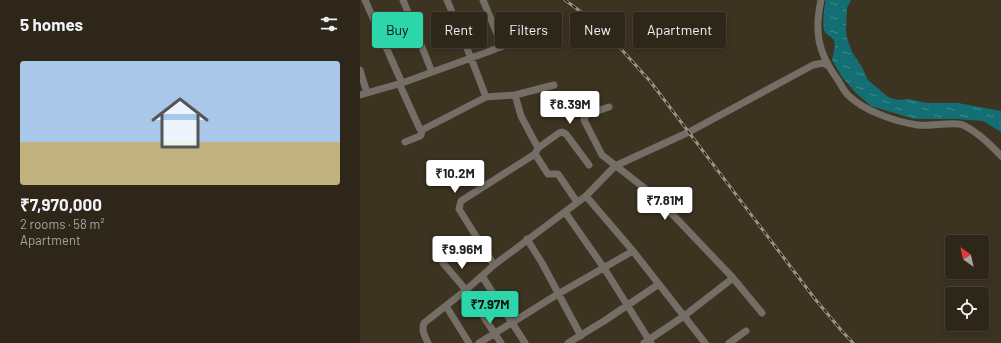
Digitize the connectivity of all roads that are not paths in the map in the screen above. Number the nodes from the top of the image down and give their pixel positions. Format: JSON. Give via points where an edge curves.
{"nodes":[{"id":1,"x":365,"y":0,"type":"edge"},
{"id":2,"x":403,"y":0,"type":"edge"},
{"id":3,"x":447,"y":0,"type":"edge"},
{"id":4,"x":483,"y":0,"type":"edge"},
{"id":5,"x":821,"y":0,"type":"edge"},
{"id":6,"x":495,"y":29,"type":"edge"},
{"id":7,"x":497,"y":48,"type":"edge"},
{"id":8,"x":471,"y":58,"type":"junction"},
{"id":9,"x":827,"y":65,"type":"junction"},
{"id":10,"x":360,"y":70,"type":"edge"},
{"id":11,"x":432,"y":72,"type":"junction"},
{"id":12,"x":400,"y":83,"type":"junction"},
{"id":13,"x":554,"y":85,"type":"dead end"},
{"id":14,"x":368,"y":93,"type":"junction"},
{"id":15,"x":515,"y":95,"type":"junction"},
{"id":16,"x":360,"y":96,"type":"edge"},
{"id":17,"x":486,"y":97,"type":"junction"},
{"id":18,"x":609,"y":107,"type":"dead end"},
{"id":19,"x":422,"y":130,"type":"junction"},
{"id":20,"x":404,"y":142,"type":"dead end"},
{"id":21,"x":537,"y":151,"type":"junction"},
{"id":22,"x":1001,"y":156,"type":"edge"},
{"id":23,"x":589,"y":165,"type":"dead end"},
{"id":24,"x":615,"y":166,"type":"junction"},
{"id":25,"x":586,"y":196,"type":"junction"},
{"id":26,"x":577,"y":202,"type":"junction"},
{"id":27,"x":565,"y":212,"type":"junction"},
{"id":28,"x":527,"y":239,"type":"junction"},
{"id":29,"x":633,"y":251,"type":"junction"},
{"id":30,"x":443,"y":263,"type":"dead end"},
{"id":31,"x":494,"y":264,"type":"junction"},
{"id":32,"x":604,"y":268,"type":"junction"},
{"id":33,"x":482,"y":276,"type":"junction"},
{"id":34,"x":733,"y":278,"type":"junction"},
{"id":35,"x":658,"y":284,"type":"junction"},
{"id":36,"x":466,"y":290,"type":"junction"},
{"id":37,"x":558,"y":294,"type":"junction"},
{"id":38,"x":446,"y":306,"type":"junction"},
{"id":39,"x":628,"y":306,"type":"junction"},
{"id":40,"x":762,"y":313,"type":"dead end"},
{"id":41,"x":684,"y":316,"type":"junction"},
{"id":42,"x":512,"y":322,"type":"junction"},
{"id":43,"x":746,"y":330,"type":"dead end"},
{"id":44,"x":495,"y":333,"type":"junction"},
{"id":45,"x":581,"y":336,"type":"junction"},
{"id":46,"x":648,"y":342,"type":"edge"},
{"id":47,"x":428,"y":343,"type":"edge"},
{"id":48,"x":469,"y":343,"type":"edge"},
{"id":49,"x":478,"y":343,"type":"edge"},
{"id":50,"x":501,"y":343,"type":"edge"},
{"id":51,"x":525,"y":343,"type":"edge"},
{"id":52,"x":568,"y":343,"type":"edge"},
{"id":53,"x":705,"y":343,"type":"edge"},
{"id":54,"x":729,"y":343,"type":"edge"}],
"edges":[{"from":1,"to":12,"type":"street"},
{"from":2,"to":11,"type":"street"},
{"from":3,"to":8,"type":"street"},
{"from":4,"to":6,"type":"street"},
{"from":5,"to":9,"type":"street","via":[[817,29]]},
{"from":7,"to":8,"type":"street"},
{"from":8,"to":11,"type":"street"},
{"from":8,"to":17,"type":"street"},
{"from":9,"to":22,"type":"street","via":[[848,95],[859,104],[894,120],[919,125],[962,124],[991,145]]},
{"from":9,"to":24,"type":"street","via":[[813,65],[689,132]]},
{"from":10,"to":14,"type":"street"},
{"from":11,"to":12,"type":"street"},
{"from":12,"to":14,"type":"street"},
{"from":12,"to":19,"type":"street"},
{"from":13,"to":15,"type":"street"},
{"from":14,"to":16,"type":"street"},
{"from":15,"to":17,"type":"street"},
{"from":15,"to":21,"type":"street","via":[[521,116]]},
{"from":17,"to":19,"type":"street"},
{"from":18,"to":24,"type":"street","via":[[586,115],[584,120],[602,155]]},
{"from":19,"to":20,"type":"street","via":[[420,136]]},
{"from":21,"to":23,"type":"street","via":[[563,132]]},
{"from":21,"to":26,"type":"street","via":[[548,174],[558,174]]},
{"from":21,"to":31,"type":"street","via":[[461,201],[459,205]]},
{"from":24,"to":25,"type":"street"},
{"from":24,"to":34,"type":"street","via":[[656,197]]},
{"from":25,"to":26,"type":"street"},
{"from":25,"to":29,"type":"street"},
{"from":26,"to":27,"type":"street"},
{"from":27,"to":28,"type":"street"},
{"from":27,"to":32,"type":"street"},
{"from":28,"to":31,"type":"street"},
{"from":28,"to":37,"type":"street"},
{"from":29,"to":32,"type":"street"},
{"from":29,"to":35,"type":"street"},
{"from":30,"to":36,"type":"street"},
{"from":31,"to":33,"type":"street"},
{"from":32,"to":37,"type":"street"},
{"from":32,"to":39,"type":"street"},
{"from":33,"to":36,"type":"street"},
{"from":33,"to":42,"type":"street"},
{"from":34,"to":40,"type":"street"},
{"from":34,"to":41,"type":"street"},
{"from":35,"to":39,"type":"street"},
{"from":35,"to":41,"type":"street"},
{"from":36,"to":38,"type":"street"},
{"from":36,"to":44,"type":"street"},
{"from":37,"to":42,"type":"street"},
{"from":37,"to":45,"type":"street"},
{"from":38,"to":47,"type":"street","via":[[422,327]]},
{"from":38,"to":48,"type":"street"},
{"from":39,"to":45,"type":"street"},
{"from":39,"to":46,"type":"street"},
{"from":41,"to":46,"type":"street"},
{"from":41,"to":53,"type":"street"},
{"from":42,"to":44,"type":"street"},
{"from":42,"to":51,"type":"street"},
{"from":43,"to":54,"type":"street"},
{"from":44,"to":49,"type":"street"},
{"from":44,"to":50,"type":"street"},
{"from":45,"to":52,"type":"street"}]}
